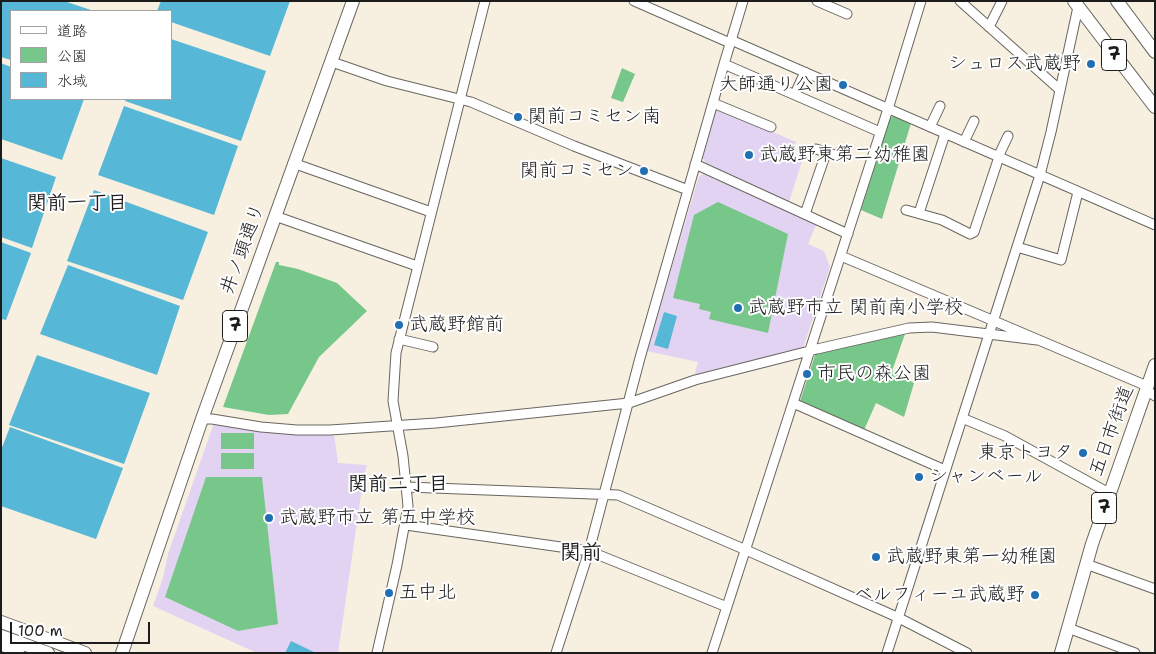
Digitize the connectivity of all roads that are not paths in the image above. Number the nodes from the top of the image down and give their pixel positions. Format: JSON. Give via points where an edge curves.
{"nodes":[{"id":1,"x":353,"y":1,"type":"edge"},
{"id":2,"x":486,"y":1,"type":"edge"},
{"id":3,"x":634,"y":1,"type":"edge"},
{"id":4,"x":743,"y":1,"type":"edge"},
{"id":5,"x":817,"y":1,"type":"edge"},
{"id":6,"x":921,"y":1,"type":"edge"},
{"id":7,"x":960,"y":1,"type":"edge"},
{"id":8,"x":1002,"y":1,"type":"edge"},
{"id":9,"x":1118,"y":1,"type":"edge"},
{"id":10,"x":1076,"y":4,"type":"edge"},
{"id":11,"x":847,"y":14,"type":"dead end"},
{"id":12,"x":989,"y":27,"type":"junction"},
{"id":13,"x":731,"y":42,"type":"junction"},
{"id":14,"x":1155,"y":52,"type":"edge"},
{"id":15,"x":332,"y":62,"type":"junction"},
{"id":16,"x":724,"y":64,"type":"junction"},
{"id":17,"x":805,"y":72,"type":"junction"},
{"id":18,"x":1060,"y":90,"type":"junction"},
{"id":19,"x":795,"y":94,"type":"junction"},
{"id":20,"x":462,"y":99,"type":"junction"},
{"id":21,"x":713,"y":103,"type":"junction"},
{"id":22,"x":940,"y":106,"type":"dead end"},
{"id":23,"x":1155,"y":107,"type":"edge"},
{"id":24,"x":888,"y":109,"type":"junction"},
{"id":25,"x":974,"y":120,"type":"dead end"},
{"id":26,"x":930,"y":127,"type":"junction"},
{"id":27,"x":771,"y":128,"type":"dead end"},
{"id":28,"x":880,"y":132,"type":"junction"},
{"id":29,"x":945,"y":134,"type":"junction"},
{"id":30,"x":1008,"y":136,"type":"dead end"},
{"id":31,"x":964,"y":142,"type":"junction"},
{"id":32,"x":816,"y":149,"type":"dead end"},
{"id":33,"x":999,"y":157,"type":"junction"},
{"id":34,"x":294,"y":163,"type":"junction"},
{"id":35,"x":695,"y":164,"type":"junction"},
{"id":36,"x":1040,"y":175,"type":"junction"},
{"id":37,"x":688,"y":190,"type":"junction"},
{"id":38,"x":1078,"y":192,"type":"junction"},
{"id":39,"x":906,"y":210,"type":"dead end"},
{"id":40,"x":431,"y":212,"type":"junction"},
{"id":41,"x":919,"y":213,"type":"junction"},
{"id":42,"x":805,"y":214,"type":"junction"},
{"id":43,"x":274,"y":216,"type":"junction"},
{"id":44,"x":1155,"y":225,"type":"edge"},
{"id":45,"x":848,"y":234,"type":"junction"},
{"id":46,"x":1017,"y":247,"type":"junction"},
{"id":47,"x":841,"y":256,"type":"junction"},
{"id":48,"x":417,"y":266,"type":"junction"},
{"id":49,"x":993,"y":320,"type":"junction"},
{"id":50,"x":989,"y":334,"type":"junction"},
{"id":51,"x":399,"y":339,"type":"junction"},
{"id":52,"x":1037,"y":340,"type":"junction"},
{"id":53,"x":433,"y":346,"type":"dead end"},
{"id":54,"x":810,"y":350,"type":"junction"},
{"id":55,"x":1155,"y":365,"type":"edge"},
{"id":56,"x":1149,"y":391,"type":"edge"},
{"id":57,"x":629,"y":402,"type":"junction"},
{"id":58,"x":793,"y":403,"type":"junction"},
{"id":59,"x":962,"y":418,"type":"junction"},
{"id":60,"x":202,"y":419,"type":"junction"},
{"id":61,"x":397,"y":426,"type":"junction"},
{"id":62,"x":945,"y":470,"type":"junction"},
{"id":63,"x":407,"y":486,"type":"junction"},
{"id":64,"x":604,"y":494,"type":"junction"},
{"id":65,"x":1109,"y":494,"type":"junction"},
{"id":66,"x":406,"y":525,"type":"junction"},
{"id":67,"x":746,"y":550,"type":"junction"},
{"id":68,"x":589,"y":551,"type":"junction"},
{"id":69,"x":1086,"y":564,"type":"junction"},
{"id":70,"x":1155,"y":589,"type":"edge"},
{"id":71,"x":727,"y":607,"type":"junction"},
{"id":72,"x":897,"y":618,"type":"junction"},
{"id":73,"x":1,"y":622,"type":"edge"},
{"id":74,"x":1068,"y":628,"type":"junction"},
{"id":75,"x":1,"y":636,"type":"edge"},
{"id":76,"x":1,"y":646,"type":"edge"},
{"id":77,"x":20,"y":653,"type":"edge"},
{"id":78,"x":48,"y":653,"type":"edge"},
{"id":79,"x":85,"y":653,"type":"edge"},
{"id":80,"x":122,"y":653,"type":"edge"},
{"id":81,"x":377,"y":653,"type":"edge"},
{"id":82,"x":556,"y":653,"type":"edge"},
{"id":83,"x":712,"y":653,"type":"edge"},
{"id":84,"x":887,"y":653,"type":"edge"},
{"id":85,"x":966,"y":653,"type":"edge"},
{"id":86,"x":1061,"y":653,"type":"edge"},
{"id":87,"x":1136,"y":653,"type":"edge"}],
"edges":[{"from":1,"to":15,"type":"main road","name":"井ノ頭通り","number":"7"},
{"from":2,"to":20,"type":"street"},
{"from":3,"to":13,"type":"street"},
{"from":4,"to":13,"type":"street"},
{"from":5,"to":11,"type":"street"},
{"from":6,"to":24,"type":"street"},
{"from":7,"to":12,"type":"street"},
{"from":8,"to":12,"type":"street"},
{"from":9,"to":14,"type":"main road","number":"7"},
{"from":10,"to":18,"type":"street"},
{"from":10,"to":23,"type":"main road","number":"7"},
{"from":12,"to":18,"type":"street"},
{"from":13,"to":16,"type":"street"},
{"from":13,"to":17,"type":"street"},
{"from":15,"to":20,"type":"street","via":[[387,81]]},
{"from":15,"to":34,"type":"main road","name":"井ノ頭通り","number":"7"},
{"from":16,"to":19,"type":"street"},
{"from":16,"to":21,"type":"street"},
{"from":17,"to":19,"type":"street"},
{"from":17,"to":24,"type":"street"},
{"from":18,"to":36,"type":"street"},
{"from":19,"to":28,"type":"street"},
{"from":20,"to":37,"type":"street"},
{"from":20,"to":40,"type":"street"},
{"from":21,"to":27,"type":"street"},
{"from":21,"to":35,"type":"street"},
{"from":22,"to":26,"type":"street"},
{"from":24,"to":26,"type":"street"},
{"from":24,"to":28,"type":"street"},
{"from":25,"to":31,"type":"street"},
{"from":26,"to":29,"type":"street"},
{"from":28,"to":45,"type":"street"},
{"from":29,"to":31,"type":"street"},
{"from":29,"to":41,"type":"street"},
{"from":30,"to":33,"type":"street"},
{"from":31,"to":33,"type":"street"},
{"from":32,"to":42,"type":"street","via":[[831,154]]},
{"from":33,"to":36,"type":"street"},
{"from":33,"to":41,"type":"street","via":[[974,232],[970,234]]},
{"from":34,"to":40,"type":"street"},
{"from":34,"to":43,"type":"main road","name":"井ノ頭通り","number":"7"},
{"from":35,"to":37,"type":"street"},
{"from":35,"to":42,"type":"street"},
{"from":36,"to":38,"type":"street"},
{"from":36,"to":46,"type":"street"},
{"from":37,"to":57,"type":"street"},
{"from":38,"to":44,"type":"street"},
{"from":38,"to":46,"type":"street","via":[[1061,260]]},
{"from":39,"to":41,"type":"street"},
{"from":40,"to":48,"type":"street"},
{"from":42,"to":45,"type":"street"},
{"from":43,"to":48,"type":"street"},
{"from":43,"to":60,"type":"main road","name":"井ノ頭通り","number":"7"},
{"from":45,"to":47,"type":"street"},
{"from":46,"to":49,"type":"street"},
{"from":47,"to":49,"type":"street"},
{"from":47,"to":54,"type":"street"},
{"from":48,"to":51,"type":"street"},
{"from":49,"to":50,"type":"street"},
{"from":49,"to":52,"type":"street"},
{"from":50,"to":52,"type":"street"},
{"from":50,"to":54,"type":"street","via":[[932,327],[909,328]]},
{"from":50,"to":59,"type":"street"},
{"from":51,"to":53,"type":"street"},
{"from":51,"to":61,"type":"street","via":[[393,380]]},
{"from":52,"to":56,"type":"street"},
{"from":54,"to":57,"type":"street","via":[[695,380]]},
{"from":54,"to":58,"type":"street"},
{"from":55,"to":56,"type":"main road","name":"五日市街道","number":"7"},
{"from":56,"to":65,"type":"main road","name":"五日市街道","number":"7"},
{"from":57,"to":61,"type":"street"},
{"from":57,"to":64,"type":"street"},
{"from":58,"to":62,"type":"street"},
{"from":58,"to":67,"type":"street"},
{"from":59,"to":62,"type":"street"},
{"from":59,"to":65,"type":"street","via":[[1005,436]]},
{"from":60,"to":61,"type":"street","via":[[296,430]]},
{"from":60,"to":80,"type":"main road","name":"井ノ頭通り","number":"7"},
{"from":61,"to":63,"type":"street"},
{"from":62,"to":72,"type":"street"},
{"from":63,"to":64,"type":"street"},
{"from":63,"to":66,"type":"street"},
{"from":64,"to":67,"type":"street","via":[[618,495]]},
{"from":64,"to":68,"type":"street"},
{"from":65,"to":69,"type":"main road","name":"五日市街道","number":"7"},
{"from":66,"to":68,"type":"street"},
{"from":66,"to":81,"type":"street"},
{"from":67,"to":71,"type":"street"},
{"from":67,"to":72,"type":"street"},
{"from":68,"to":71,"type":"street"},
{"from":68,"to":82,"type":"street"},
{"from":69,"to":70,"type":"street"},
{"from":69,"to":74,"type":"main road","name":"五日市街道","number":"7"},
{"from":71,"to":83,"type":"street"},
{"from":72,"to":84,"type":"street"},
{"from":72,"to":85,"type":"street"},
{"from":73,"to":79,"type":"main road"},
{"from":74,"to":86,"type":"main road","name":"五日市街道","number":"7"},
{"from":74,"to":87,"type":"street"},
{"from":75,"to":78,"type":"main road"},
{"from":76,"to":77,"type":"street"}]}
